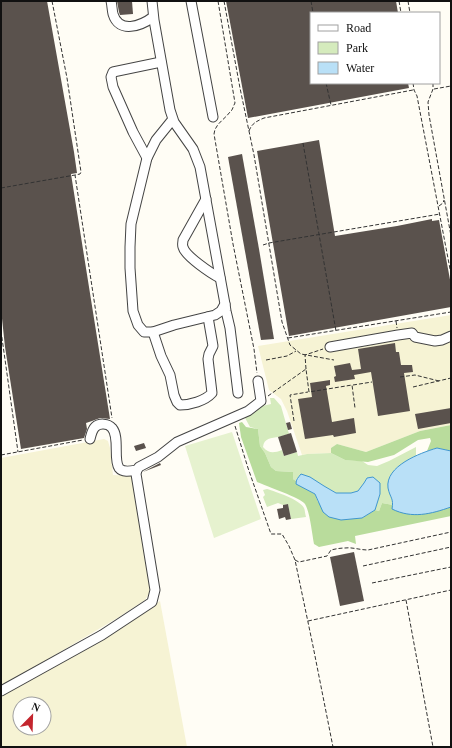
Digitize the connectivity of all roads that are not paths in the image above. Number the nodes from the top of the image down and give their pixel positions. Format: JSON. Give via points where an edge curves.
{"nodes":[{"id":1,"x":112,"y":1,"type":"edge"},
{"id":2,"x":152,"y":1,"type":"edge"},
{"id":3,"x":191,"y":1,"type":"edge"},
{"id":4,"x":153,"y":17,"type":"junction"},
{"id":5,"x":161,"y":62,"type":"junction"},
{"id":6,"x":214,"y":117,"type":"dead end"},
{"id":7,"x":173,"y":119,"type":"junction"},
{"id":8,"x":147,"y":158,"type":"junction"},
{"id":9,"x":206,"y":199,"type":"junction"},
{"id":10,"x":220,"y":278,"type":"junction"},
{"id":11,"x":225,"y":304,"type":"junction"},
{"id":12,"x":208,"y":317,"type":"junction"},
{"id":13,"x":152,"y":332,"type":"junction"},
{"id":14,"x":451,"y":336,"type":"edge"},
{"id":15,"x":330,"y":347,"type":"road end"},
{"id":16,"x":258,"y":381,"type":"road end"},
{"id":17,"x":238,"y":393,"type":"dead end"},
{"id":18,"x":90,"y":438,"type":"road end"},
{"id":19,"x":137,"y":470,"type":"junction"},
{"id":20,"x":1,"y":691,"type":"edge"}],
"edges":[{"from":1,"to":4,"type":"street","via":[[113,13],[122,26],[137,26]]},
{"from":2,"to":4,"type":"street"},
{"from":3,"to":6,"type":"street"},
{"from":4,"to":5,"type":"street"},
{"from":5,"to":7,"type":"street"},
{"from":5,"to":8,"type":"street","via":[[113,72],[111,77],[122,109]]},
{"from":7,"to":8,"type":"street","via":[[156,140]]},
{"from":7,"to":9,"type":"street","via":[[193,149],[200,167]]},
{"from":8,"to":13,"type":"street","via":[[131,224],[130,268],[133,311],[138,325],[144,332]]},
{"from":9,"to":10,"type":"street"},
{"from":9,"to":10,"type":"street","via":[[183,240],[183,247],[197,262]]},
{"from":10,"to":11,"type":"street"},
{"from":11,"to":12,"type":"street","via":[[221,311]]},
{"from":11,"to":17,"type":"street"},
{"from":12,"to":13,"type":"street"},
{"from":12,"to":13,"type":"street","via":[[213,346],[208,360],[212,393],[187,405],[180,405],[177,402],[170,375]]},
{"from":14,"to":15,"type":"street","via":[[435,340],[414,337],[412,333],[398,334]]},
{"from":16,"to":19,"type":"street","via":[[261,401],[248,411],[177,442],[158,457],[139,466]]},
{"from":18,"to":19,"type":"street","via":[[98,425],[109,425],[114,432],[119,468],[122,471]]},
{"from":19,"to":20,"type":"street","via":[[155,590],[152,602],[102,635]]}]}
